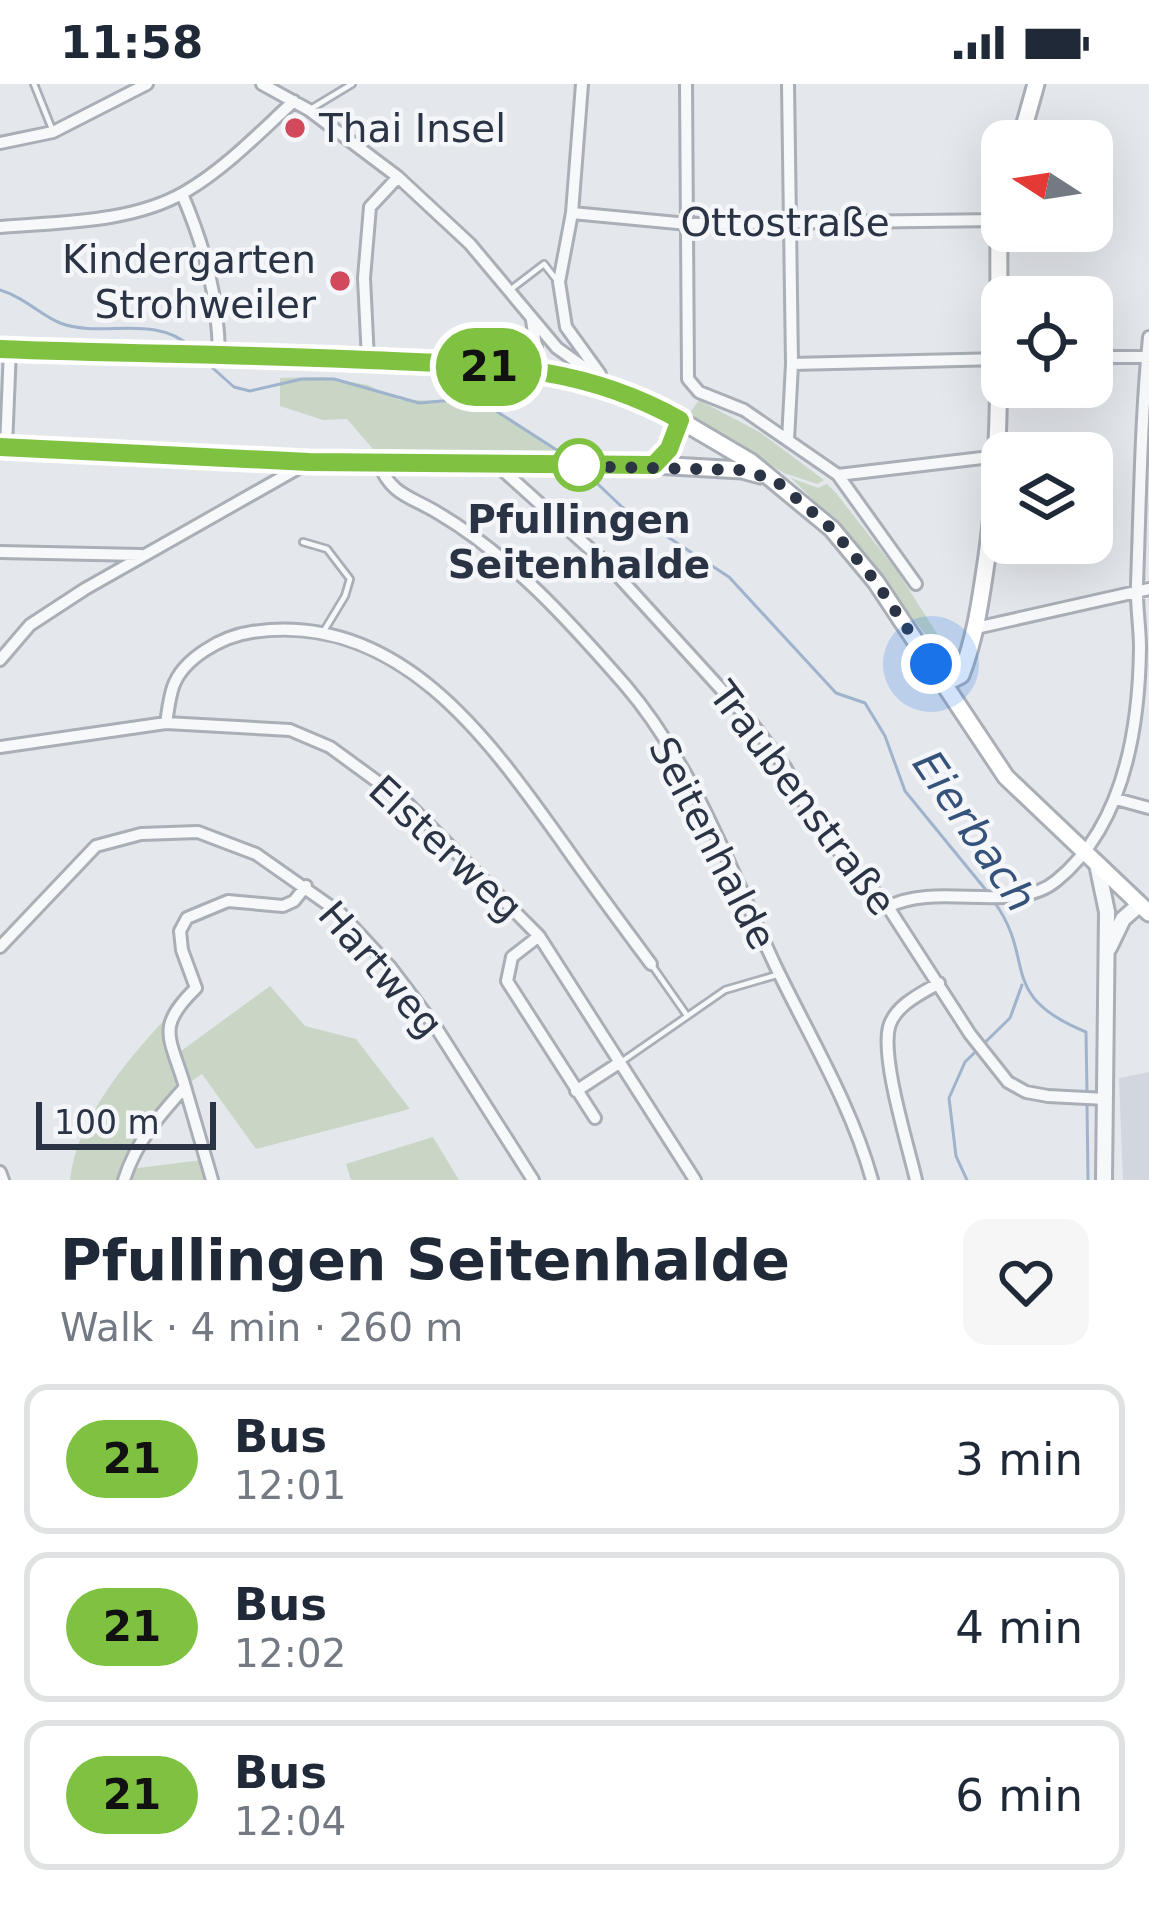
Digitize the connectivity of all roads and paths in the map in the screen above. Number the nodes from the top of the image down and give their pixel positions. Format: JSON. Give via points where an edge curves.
{"nodes":[{"id":1,"x":34,"y":84,"type":"edge"},
{"id":2,"x":147,"y":84,"type":"edge"},
{"id":3,"x":262,"y":84,"type":"edge"},
{"id":4,"x":352,"y":84,"type":"edge"},
{"id":5,"x":582,"y":84,"type":"edge"},
{"id":6,"x":686,"y":84,"type":"edge"},
{"id":7,"x":788,"y":84,"type":"edge"},
{"id":8,"x":1036,"y":84,"type":"edge"},
{"id":9,"x":292,"y":85,"type":"edge"},
{"id":10,"x":294,"y":101,"type":"junction"},
{"id":11,"x":309,"y":110,"type":"junction"},
{"id":12,"x":1026,"y":120,"type":"edge"},
{"id":13,"x":53,"y":132,"type":"junction"},
{"id":14,"x":0,"y":143,"type":"edge"},
{"id":15,"x":398,"y":177,"type":"junction"},
{"id":16,"x":182,"y":194,"type":"junction"},
{"id":17,"x":572,"y":213,"type":"junction"},
{"id":18,"x":981,"y":215,"type":"edge"},
{"id":19,"x":791,"y":221,"type":"junction"},
{"id":20,"x":688,"y":224,"type":"junction"},
{"id":21,"x":0,"y":227,"type":"edge"},
{"id":22,"x":559,"y":282,"type":"junction"},
{"id":23,"x":510,"y":290,"type":"junction"},
{"id":24,"x":532,"y":316,"type":"junction"},
{"id":25,"x":1149,"y":337,"type":"edge"},
{"id":26,"x":5,"y":349,"type":"edge"},
{"id":27,"x":219,"y":355,"type":"junction"},
{"id":28,"x":1147,"y":356,"type":"edge"},
{"id":29,"x":1113,"y":357,"type":"edge"},
{"id":30,"x":981,"y":359,"type":"edge"},
{"id":31,"x":368,"y":360,"type":"junction"},
{"id":32,"x":793,"y":364,"type":"junction"},
{"id":33,"x":533,"y":369,"type":"junction"},
{"id":34,"x":609,"y":386,"type":"junction"},
{"id":35,"x":680,"y":420,"type":"junction"},
{"id":36,"x":788,"y":440,"type":"junction"},
{"id":37,"x":3,"y":447,"type":"edge"},
{"id":38,"x":981,"y":458,"type":"edge"},
{"id":39,"x":309,"y":462,"type":"junction"},
{"id":40,"x":379,"y":464,"type":"junction"},
{"id":41,"x":654,"y":465,"type":"junction"},
{"id":42,"x":498,"y":466,"type":"junction"},
{"id":43,"x":838,"y":475,"type":"junction"},
{"id":44,"x":775,"y":480,"type":"junction"},
{"id":45,"x":303,"y":542,"type":"dead end"},
{"id":46,"x":0,"y":552,"type":"edge"},
{"id":47,"x":141,"y":555,"type":"junction"},
{"id":48,"x":985,"y":564,"type":"edge"},
{"id":49,"x":916,"y":584,"type":"dead end"},
{"id":50,"x":1143,"y":590,"type":"edge"},
{"id":51,"x":976,"y":628,"type":"junction"},
{"id":52,"x":322,"y":634,"type":"junction"},
{"id":53,"x":0,"y":660,"type":"edge"},
{"id":54,"x":943,"y":684,"type":"junction"},
{"id":55,"x":166,"y":723,"type":"junction"},
{"id":56,"x":0,"y":747,"type":"edge"},
{"id":57,"x":1116,"y":800,"type":"junction"},
{"id":58,"x":1149,"y":808,"type":"edge"},
{"id":59,"x":1083,"y":852,"type":"junction"},
{"id":60,"x":1096,"y":864,"type":"junction"},
{"id":61,"x":306,"y":886,"type":"junction"},
{"id":62,"x":1138,"y":904,"type":"edge"},
{"id":63,"x":888,"y":907,"type":"junction"},
{"id":64,"x":1107,"y":912,"type":"junction"},
{"id":65,"x":539,"y":936,"type":"junction"},
{"id":66,"x":0,"y":946,"type":"edge"},
{"id":67,"x":1107,"y":952,"type":"junction"},
{"id":68,"x":651,"y":964,"type":"joint"},
{"id":69,"x":780,"y":974,"type":"junction"},
{"id":70,"x":939,"y":983,"type":"junction"},
{"id":71,"x":687,"y":1016,"type":"junction"},
{"id":72,"x":620,"y":1063,"type":"junction"},
{"id":73,"x":185,"y":1087,"type":"junction"},
{"id":74,"x":576,"y":1091,"type":"junction"},
{"id":75,"x":1099,"y":1099,"type":"junction"},
{"id":76,"x":595,"y":1118,"type":"dead end"},
{"id":77,"x":124,"y":1180,"type":"edge"},
{"id":78,"x":212,"y":1180,"type":"edge"},
{"id":79,"x":533,"y":1180,"type":"edge"},
{"id":80,"x":694,"y":1180,"type":"edge"},
{"id":81,"x":872,"y":1180,"type":"edge"},
{"id":82,"x":916,"y":1180,"type":"edge"},
{"id":83,"x":1104,"y":1180,"type":"edge"}],
"edges":[{"from":1,"to":13,"type":"lane"},
{"from":2,"to":13,"type":"street"},
{"from":3,"to":10,"type":"street"},
{"from":4,"to":11,"type":"lane"},
{"from":5,"to":17,"type":"street"},
{"from":6,"to":20,"type":"street"},
{"from":7,"to":19,"type":"street"},
{"from":8,"to":12,"type":"main road"},
{"from":9,"to":10,"type":"lane"},
{"from":10,"to":11,"type":"street"},
{"from":10,"to":16,"type":"street"},
{"from":11,"to":15,"type":"street"},
{"from":13,"to":14,"type":"street"},
{"from":15,"to":23,"type":"street"},
{"from":15,"to":31,"type":"street","via":[[370,207]]},
{"from":16,"to":21,"type":"street","via":[[130,213]]},
{"from":16,"to":27,"type":"street","via":[[204,244]]},
{"from":17,"to":20,"type":"street","name":"Ottostraße"},
{"from":17,"to":22,"type":"street"},
{"from":18,"to":19,"type":"street","name":"Ottostraße"},
{"from":19,"to":20,"type":"street","name":"Ottostraße"},
{"from":19,"to":32,"type":"street"},
{"from":20,"to":36,"type":"street","via":[[688,379]]},
{"from":22,"to":23,"type":"lane","via":[[544,265]]},
{"from":22,"to":34,"type":"street","via":[[566,327]]},
{"from":23,"to":24,"type":"street"},
{"from":24,"to":33,"type":"street"},
{"from":24,"to":34,"type":"street","via":[[557,348]]},
{"from":25,"to":28,"type":"street"},
{"from":26,"to":27,"type":"main road"},
{"from":26,"to":37,"type":"street"},
{"from":27,"to":31,"type":"main road"},
{"from":28,"to":29,"type":"street"},
{"from":28,"to":50,"type":"street"},
{"from":30,"to":32,"type":"street"},
{"from":31,"to":33,"type":"main road"},
{"from":32,"to":36,"type":"street"},
{"from":33,"to":34,"type":"main road"},
{"from":34,"to":35,"type":"main road"},
{"from":35,"to":41,"type":"main road"},
{"from":35,"to":44,"type":"main road"},
{"from":36,"to":43,"type":"street"},
{"from":37,"to":39,"type":"main road"},
{"from":38,"to":43,"type":"street"},
{"from":39,"to":40,"type":"main road"},
{"from":39,"to":47,"type":"street"},
{"from":40,"to":42,"type":"main road"},
{"from":40,"to":69,"type":"street","name":"Seitenhalde","via":[[386,484],[513,568],[629,689],[681,766]]},
{"from":41,"to":42,"type":"main road"},
{"from":41,"to":44,"type":"main road"},
{"from":42,"to":63,"type":"street","name":"Traubenstraße","via":[[696,658],[785,767],[816,825]]},
{"from":43,"to":49,"type":"street"},
{"from":44,"to":54,"type":"main road","via":[[832,529],[876,582]]},
{"from":45,"to":52,"type":"lane","via":[[327,549],[350,579]]},
{"from":46,"to":47,"type":"street"},
{"from":47,"to":53,"type":"street","via":[[30,625]]},
{"from":48,"to":51,"type":"main road"},
{"from":50,"to":51,"type":"street"},
{"from":50,"to":57,"type":"street","via":[[1135,720]]},
{"from":51,"to":54,"type":"main road","via":[[962,674]]},
{"from":52,"to":55,"type":"street","via":[[253,632],[208,647],[174,682]]},
{"from":52,"to":68,"type":"street","via":[[415,674],[477,727]]},
{"from":54,"to":59,"type":"main road","via":[[1006,777]]},
{"from":55,"to":56,"type":"street","name":"Elsterweg"},
{"from":55,"to":65,"type":"street","name":"Elsterweg","via":[[290,730],[330,748],[414,809]]},
{"from":57,"to":58,"type":"street"},
{"from":57,"to":59,"type":"street"},
{"from":59,"to":60,"type":"main road"},
{"from":59,"to":63,"type":"street","via":[[1054,884],[1023,893],[905,898]]},
{"from":60,"to":62,"type":"main road"},
{"from":60,"to":64,"type":"street"},
{"from":61,"to":66,"type":"street","name":"Hartweg","via":[[256,854],[198,832],[141,834],[97,845]]},
{"from":61,"to":73,"type":"street","via":[[283,906],[227,902],[187,918],[182,950],[196,988],[170,1014],[168,1030]]},
{"from":61,"to":79,"type":"street","name":"Hartweg","via":[[402,983]]},
{"from":62,"to":64,"type":"street"},
{"from":62,"to":67,"type":"street"},
{"from":63,"to":70,"type":"street","name":"Traubenstraße"},
{"from":64,"to":67,"type":"street"},
{"from":65,"to":72,"type":"street","name":"Elsterweg"},
{"from":65,"to":74,"type":"street","via":[[512,957],[507,981]]},
{"from":67,"to":75,"type":"street"},
{"from":68,"to":71,"type":"lane"},
{"from":69,"to":71,"type":"lane","via":[[725,990]]},
{"from":69,"to":81,"type":"street","name":"Seitenhalde"},
{"from":70,"to":75,"type":"street","name":"Traubenstraße","via":[[1007,1082],[1026,1092]]},
{"from":70,"to":82,"type":"street","via":[[906,1002],[889,1026]]},
{"from":71,"to":72,"type":"lane"},
{"from":72,"to":74,"type":"street"},
{"from":72,"to":80,"type":"street","name":"Elsterweg"},
{"from":73,"to":77,"type":"street","via":[[148,1128]]},
{"from":73,"to":78,"type":"street"},
{"from":74,"to":76,"type":"street"},
{"from":75,"to":83,"type":"street"}]}
